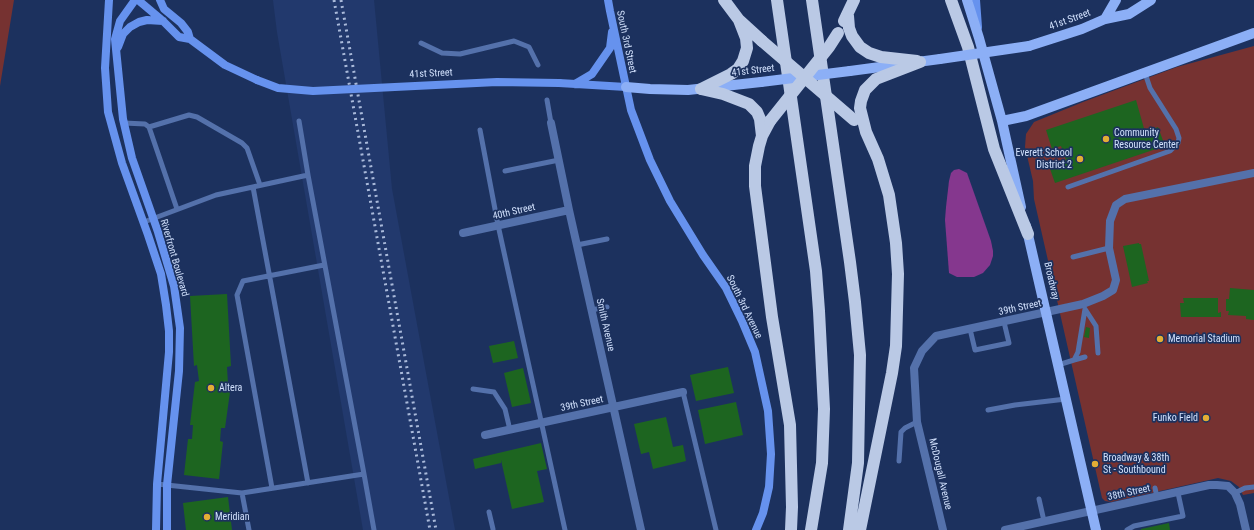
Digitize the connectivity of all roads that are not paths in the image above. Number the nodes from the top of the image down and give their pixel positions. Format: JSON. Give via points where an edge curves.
{"nodes":[{"id":1,"x":109,"y":0,"type":"edge"},
{"id":2,"x":134,"y":0,"type":"edge"},
{"id":3,"x":138,"y":0,"type":"edge"},
{"id":4,"x":160,"y":0,"type":"edge"},
{"id":5,"x":608,"y":0,"type":"edge"},
{"id":6,"x":724,"y":0,"type":"edge"},
{"id":7,"x":777,"y":0,"type":"edge"},
{"id":8,"x":812,"y":0,"type":"edge"},
{"id":9,"x":854,"y":0,"type":"edge"},
{"id":10,"x":951,"y":0,"type":"edge"},
{"id":11,"x":967,"y":0,"type":"edge"},
{"id":12,"x":976,"y":0,"type":"edge"},
{"id":13,"x":1116,"y":0,"type":"edge"},
{"id":14,"x":1151,"y":0,"type":"edge"},
{"id":15,"x":848,"y":16,"type":"junction"},
{"id":16,"x":1105,"y":19,"type":"junction"},
{"id":17,"x":739,"y":20,"type":"junction"},
{"id":18,"x":163,"y":21,"type":"junction"},
{"id":19,"x":613,"y":26,"type":"junction"},
{"id":20,"x":1254,"y":33,"type":"edge"},
{"id":21,"x":979,"y":38,"type":"junction"},
{"id":22,"x":190,"y":39,"type":"junction"},
{"id":23,"x":421,"y":43,"type":"dead end"},
{"id":24,"x":117,"y":49,"type":"junction"},
{"id":25,"x":920,"y":62,"type":"junction"},
{"id":26,"x":538,"y":65,"type":"dead end"},
{"id":27,"x":1145,"y":73,"type":"junction"},
{"id":28,"x":804,"y":77,"type":"junction"},
{"id":29,"x":575,"y":84,"type":"junction"},
{"id":30,"x":626,"y":87,"type":"junction"},
{"id":31,"x":701,"y":89,"type":"junction"},
{"id":32,"x":547,"y":100,"type":"dead end"},
{"id":33,"x":299,"y":121,"type":"dead end"},
{"id":34,"x":1002,"y":121,"type":"junction"},
{"id":35,"x":124,"y":123,"type":"junction"},
{"id":36,"x":551,"y":123,"type":"joint"},
{"id":37,"x":149,"y":127,"type":"junction"},
{"id":38,"x":480,"y":130,"type":"dead end"},
{"id":39,"x":866,"y":132,"type":"junction"},
{"id":40,"x":762,"y":136,"type":"junction"},
{"id":41,"x":559,"y":160,"type":"junction"},
{"id":42,"x":505,"y":171,"type":"dead end"},
{"id":43,"x":1254,"y":173,"type":"edge"},
{"id":44,"x":308,"y":175,"type":"junction"},
{"id":45,"x":260,"y":185,"type":"junction"},
{"id":46,"x":253,"y":187,"type":"junction"},
{"id":47,"x":1068,"y":187,"type":"dead end"},
{"id":48,"x":177,"y":209,"type":"junction"},
{"id":49,"x":569,"y":210,"type":"junction"},
{"id":50,"x":153,"y":218,"type":"junction"},
{"id":51,"x":144,"y":222,"type":"junction"},
{"id":52,"x":498,"y":225,"type":"junction"},
{"id":53,"x":463,"y":233,"type":"dead end"},
{"id":54,"x":1028,"y":234,"type":"junction"},
{"id":55,"x":607,"y":239,"type":"dead end"},
{"id":56,"x":577,"y":245,"type":"junction"},
{"id":57,"x":1109,"y":248,"type":"junction"},
{"id":58,"x":1073,"y":257,"type":"dead end"},
{"id":59,"x":324,"y":264,"type":"junction"},
{"id":60,"x":270,"y":275,"type":"junction"},
{"id":61,"x":607,"y":307,"type":"dead end"},
{"id":62,"x":1084,"y":307,"type":"junction"},
{"id":63,"x":591,"y":310,"type":"junction"},
{"id":64,"x":1046,"y":313,"type":"junction"},
{"id":65,"x":1004,"y":322,"type":"junction"},
{"id":66,"x":970,"y":329,"type":"junction"},
{"id":67,"x":1098,"y":353,"type":"dead end"},
{"id":68,"x":1085,"y":357,"type":"dead end"},
{"id":69,"x":1074,"y":360,"type":"junction"},
{"id":70,"x":1058,"y":365,"type":"junction"},
{"id":71,"x":473,"y":389,"type":"dead end"},
{"id":72,"x":683,"y":392,"type":"joint"},
{"id":73,"x":1066,"y":399,"type":"junction"},
{"id":74,"x":613,"y":407,"type":"junction"},
{"id":75,"x":988,"y":410,"type":"dead end"},
{"id":76,"x":917,"y":422,"type":"junction"},
{"id":77,"x":541,"y":423,"type":"junction"},
{"id":78,"x":510,"y":430,"type":"junction"},
{"id":79,"x":485,"y":435,"type":"dead end"},
{"id":80,"x":899,"y":461,"type":"dead end"},
{"id":81,"x":364,"y":474,"type":"junction"},
{"id":82,"x":308,"y":483,"type":"junction"},
{"id":83,"x":157,"y":484,"type":"junction"},
{"id":84,"x":167,"y":485,"type":"junction"},
{"id":85,"x":1254,"y":486,"type":"edge"},
{"id":86,"x":272,"y":488,"type":"junction"},
{"id":87,"x":1155,"y":488,"type":"dead end"},
{"id":88,"x":242,"y":493,"type":"junction"},
{"id":89,"x":1178,"y":493,"type":"junction"},
{"id":90,"x":1235,"y":493,"type":"junction"},
{"id":91,"x":1157,"y":497,"type":"junction"},
{"id":92,"x":1039,"y":498,"type":"dead end"},
{"id":93,"x":1092,"y":511,"type":"junction"},
{"id":94,"x":489,"y":512,"type":"dead end"},
{"id":95,"x":1044,"y":521,"type":"junction"},
{"id":96,"x":493,"y":529,"type":"dead end"},
{"id":97,"x":1014,"y":529,"type":"edge"},
{"id":98,"x":156,"y":530,"type":"edge"},
{"id":99,"x":167,"y":530,"type":"edge"},
{"id":100,"x":249,"y":530,"type":"edge"},
{"id":101,"x":374,"y":530,"type":"edge"},
{"id":102,"x":565,"y":530,"type":"edge"},
{"id":103,"x":641,"y":530,"type":"edge"},
{"id":104,"x":716,"y":530,"type":"edge"},
{"id":105,"x":756,"y":530,"type":"edge"},
{"id":106,"x":790,"y":530,"type":"edge"},
{"id":107,"x":811,"y":530,"type":"edge"},
{"id":108,"x":849,"y":530,"type":"edge"},
{"id":109,"x":860,"y":530,"type":"edge"},
{"id":110,"x":943,"y":530,"type":"edge"},
{"id":111,"x":1005,"y":530,"type":"edge"},
{"id":112,"x":1096,"y":530,"type":"edge"},
{"id":113,"x":1127,"y":530,"type":"edge"},
{"id":114,"x":1246,"y":530,"type":"edge"}],
"edges":[{"from":1,"to":51,"type":"street","name":"Riverfront Boulevard","via":[[105,68],[108,112],[122,163]]},
{"from":2,"to":24,"type":"street","name":"Riverfront Boulevard","via":[[120,20],[115,39]]},
{"from":3,"to":18,"type":"street"},
{"from":4,"to":22,"type":"street","via":[[164,9],[188,32]]},
{"from":5,"to":19,"type":"street","name":"South 3rd Street"},
{"from":6,"to":17,"type":"highway"},
{"from":7,"to":107,"type":"highway","via":[[816,271],[821,333],[824,409],[822,463]]},
{"from":8,"to":108,"type":"highway","via":[[854,289],[860,355],[858,463]]},
{"from":9,"to":15,"type":"highway"},
{"from":10,"to":54,"type":"highway","via":[[968,47],[994,149]]},
{"from":11,"to":21,"type":"main road","name":"Broadway"},
{"from":12,"to":21,"type":"street","name":"Broadway"},
{"from":13,"to":16,"type":"main road","name":"41st Street"},
{"from":14,"to":16,"type":"main road","name":"41st Street","via":[[1129,14]]},
{"from":15,"to":25,"type":"highway","via":[[852,36],[860,47],[869,53]]},
{"from":15,"to":28,"type":"highway","bridge":true,"via":[[829,47]]},
{"from":16,"to":25,"type":"main road","name":"41st Street","bridge":true,"via":[[1029,46]]},
{"from":17,"to":28,"type":"highway","bridge":true},
{"from":17,"to":31,"type":"highway","via":[[747,48],[743,61],[731,74]]},
{"from":18,"to":22,"type":"street","via":[[179,37]]},
{"from":18,"to":24,"type":"street","via":[[147,20],[130,27],[123,34]]},
{"from":19,"to":29,"type":"street","via":[[610,48],[599,65],[592,74]]},
{"from":19,"to":30,"type":"street","name":"South 3rd Street"},
{"from":20,"to":27,"type":"main road"},
{"from":21,"to":34,"type":"main road","name":"Broadway"},
{"from":22,"to":29,"type":"street","name":"41st Street","bridge":true,"via":[[225,65],[257,80],[278,88],[312,92],[497,82]]},
{"from":23,"to":26,"type":"lane","via":[[442,53],[460,54],[514,41],[529,47]]},
{"from":24,"to":35,"type":"street","name":"Riverfront Boulevard"},
{"from":25,"to":28,"type":"main road","name":"41st Street","bridge":true},
{"from":25,"to":39,"type":"highway","via":[[876,79],[865,90],[860,108]]},
{"from":27,"to":34,"type":"main road","via":[[1026,116]]},
{"from":27,"to":47,"type":"lane","via":[[1150,88],[1176,129],[1178,143],[1170,151]]},
{"from":28,"to":31,"type":"main road","name":"41st Street","bridge":true},
{"from":28,"to":39,"type":"highway","bridge":true},
{"from":28,"to":40,"type":"highway","bridge":true,"via":[[770,121]]},
{"from":29,"to":30,"type":"street","name":"41st Street"},
{"from":30,"to":31,"type":"main road","name":"41st Street"},
{"from":30,"to":105,"type":"street","name":"South 3rd Avenue","via":[[631,110],[650,160],[670,201],[726,288],[755,352],[768,411],[771,454],[769,487]]},
{"from":31,"to":40,"type":"highway","via":[[724,94],[749,104],[760,119]]},
{"from":32,"to":36,"type":"lane"},
{"from":33,"to":44,"type":"lane"},
{"from":34,"to":54,"type":"main road","name":"Broadway"},
{"from":35,"to":37,"type":"lane","via":[[145,124]]},
{"from":35,"to":50,"type":"street","name":"Riverfront Boulevard","via":[[132,158]]},
{"from":36,"to":41,"type":"street","name":"Smith Avenue"},
{"from":37,"to":45,"type":"lane","via":[[189,115],[197,117],[247,148]]},
{"from":37,"to":48,"type":"lane"},
{"from":38,"to":52,"type":"lane"},
{"from":39,"to":109,"type":"highway","via":[[878,159],[889,196],[896,243],[898,302],[892,373]]},
{"from":40,"to":106,"type":"highway","via":[[755,166],[755,197],[790,425]]},
{"from":41,"to":42,"type":"lane"},
{"from":41,"to":49,"type":"street","name":"Smith Avenue"},
{"from":43,"to":57,"type":"street","name":"39th Street","via":[[1125,199],[1116,206],[1110,221]]},
{"from":44,"to":45,"type":"lane"},
{"from":44,"to":59,"type":"lane"},
{"from":45,"to":46,"type":"lane"},
{"from":46,"to":48,"type":"lane","via":[[216,195]]},
{"from":46,"to":60,"type":"lane"},
{"from":48,"to":50,"type":"lane"},
{"from":49,"to":52,"type":"street","name":"40th Street"},
{"from":49,"to":56,"type":"street","name":"Smith Avenue"},
{"from":50,"to":51,"type":"lane"},
{"from":50,"to":84,"type":"street","name":"Riverfront Boulevard","via":[[174,286],[180,328],[179,372]]},
{"from":51,"to":83,"type":"street","name":"Riverfront Boulevard","via":[[161,274],[169,331]]},
{"from":52,"to":53,"type":"street","name":"40th Street"},
{"from":52,"to":77,"type":"lane"},
{"from":54,"to":64,"type":"main road","name":"Broadway"},
{"from":55,"to":56,"type":"lane"},
{"from":56,"to":63,"type":"street","name":"Smith Avenue"},
{"from":57,"to":58,"type":"lane"},
{"from":57,"to":62,"type":"street","name":"39th Street","via":[[1116,280],[1113,290]]},
{"from":59,"to":60,"type":"lane"},
{"from":59,"to":81,"type":"lane"},
{"from":60,"to":82,"type":"lane"},
{"from":60,"to":86,"type":"lane","via":[[243,281],[237,295]]},
{"from":61,"to":63,"type":"lane"},
{"from":62,"to":64,"type":"street","name":"39th Street"},
{"from":62,"to":67,"type":"lane","via":[[1096,326]]},
{"from":62,"to":69,"type":"lane","via":[[1078,352]]},
{"from":63,"to":74,"type":"street","name":"Smith Avenue"},
{"from":64,"to":65,"type":"street","name":"39th Street"},
{"from":64,"to":70,"type":"main road","name":"Broadway"},
{"from":65,"to":66,"type":"street","name":"39th Street"},
{"from":65,"to":66,"type":"lane","via":[[1009,343],[975,350]]},
{"from":66,"to":76,"type":"street","name":"39th Street","via":[[936,336],[922,351],[914,368]]},
{"from":68,"to":69,"type":"lane"},
{"from":69,"to":70,"type":"lane"},
{"from":70,"to":73,"type":"main road","name":"Broadway"},
{"from":71,"to":78,"type":"lane","via":[[494,392],[505,409]]},
{"from":72,"to":74,"type":"street","name":"39th Street"},
{"from":72,"to":104,"type":"lane"},
{"from":73,"to":75,"type":"lane"},
{"from":73,"to":93,"type":"main road","name":"Broadway"},
{"from":74,"to":77,"type":"street","name":"39th Street"},
{"from":74,"to":103,"type":"street","name":"Smith Avenue"},
{"from":76,"to":80,"type":"lane","via":[[901,432]]},
{"from":76,"to":110,"type":"street","name":"McDougall Avenue"},
{"from":77,"to":78,"type":"street","name":"39th Street"},
{"from":77,"to":102,"type":"lane"},
{"from":78,"to":79,"type":"street","name":"39th Street"},
{"from":81,"to":82,"type":"lane"},
{"from":81,"to":101,"type":"lane"},
{"from":82,"to":86,"type":"lane"},
{"from":83,"to":84,"type":"lane"},
{"from":83,"to":98,"type":"street","name":"Riverfront Boulevard"},
{"from":84,"to":88,"type":"lane"},
{"from":84,"to":99,"type":"street","name":"Riverfront Boulevard"},
{"from":85,"to":90,"type":"lane"},
{"from":86,"to":88,"type":"lane"},
{"from":87,"to":91,"type":"lane"},
{"from":88,"to":100,"type":"lane"},
{"from":89,"to":90,"type":"street","name":"38th Street","via":[[1217,485],[1231,487]]},
{"from":89,"to":91,"type":"street","name":"38th Street"},
{"from":89,"to":113,"type":"lane","via":[[1183,516],[1134,526]]},
{"from":90,"to":114,"type":"street"},
{"from":91,"to":93,"type":"street","name":"38th Street"},
{"from":92,"to":95,"type":"lane"},
{"from":93,"to":95,"type":"street","name":"38th Street"},
{"from":93,"to":112,"type":"main road","name":"Broadway"},
{"from":94,"to":96,"type":"lane"},
{"from":95,"to":97,"type":"street","name":"38th Street"},
{"from":97,"to":111,"type":"street","name":"38th Street"}]}
